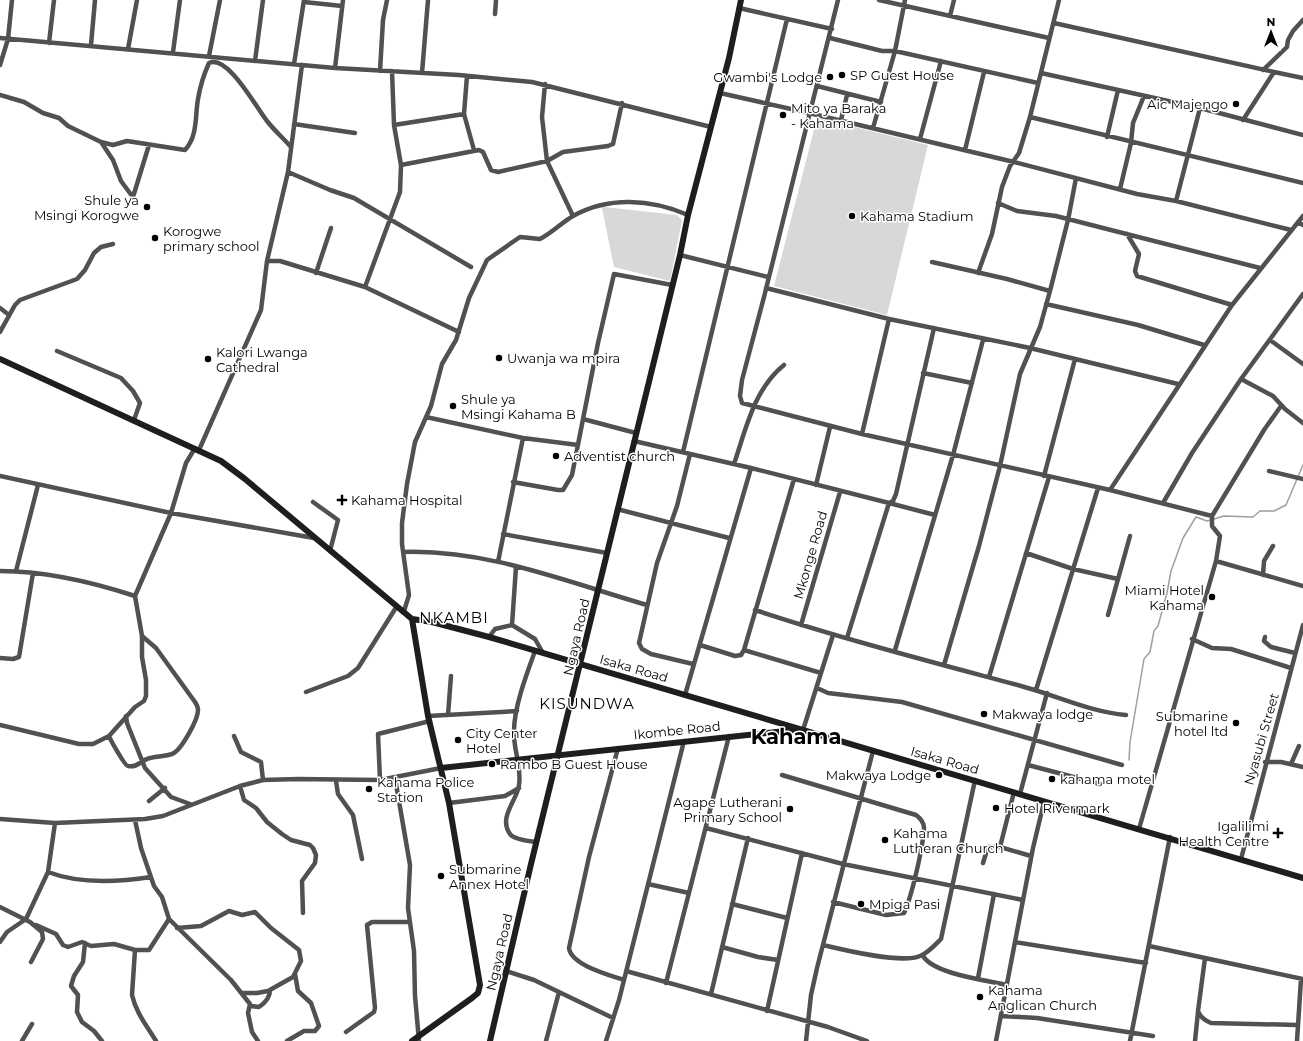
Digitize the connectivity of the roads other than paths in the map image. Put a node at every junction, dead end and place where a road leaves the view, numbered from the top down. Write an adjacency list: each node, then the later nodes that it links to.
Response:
1 (12, 0): 31 (street)
2 (54, 0): 32 (street)
3 (96, 0): 33 (street)
4 (137, 0): 34 (street)
5 (180, 0): 36 (street)
6 (220, 0): 37 (street)
7 (264, 0): 38 (street)
8 (343, 0): 19 (street)
9 (387, 0): 45 (street)
10 (428, 0): 49 (street)
11 (496, 0): 22 (street)
12 (741, 0): 21 (street, Ngaya Road)
13 (838, 0): 27 (street)
14 (879, 0): 20 (street)
15 (904, 0): 20 (street)
16 (954, 0): 23 (street)
17 (1059, 0): 26 (street)
18 (304, 1): 19 (street); 40 (street)
19 (342, 6): 43 (street)
20 (903, 6): 23 (street); 35 (street)
21 (739, 8): 24 (street); 57 (street, Ngaya Road)
22 (495, 14)
23 (950, 16): 30 (street)
24 (787, 19): 27 (street); 63 (street)
25 (1303, 20): 44 (street)
26 (1054, 22): 30 (street); 44 (street)
27 (832, 29): 29 (street)
28 (0, 38): 31 (street)
29 (830, 38): 35 (street); 55 (street)
30 (1049, 38): 50 (street)
31 (8, 39): 32 (street); 41 (street)
32 (49, 43): 33 (street)
33 (91, 45): 34 (street)
34 (128, 49): 36 (street)
35 (895, 51): 39 (street); 61 (street)
36 (173, 52): 37 (street)
37 (209, 56): 38 (street)
38 (255, 61): 40 (street)
39 (941, 61): 47 (street); 77 (street)
40 (294, 64): 42 (street)
41 (0, 65)
42 (302, 65): 43 (street); 70 (street)
43 (335, 68): 45 (street)
44 (1263, 70): 48 (street)
45 (380, 71): 46 (street)
46 (392, 72): 49 (street); 71 (street)
47 (984, 72): 53 (street); 83 (street)
48 (1274, 72): 52 (street); 69 (street)
49 (422, 73): 51 (street)
50 (1041, 73): 53 (street); 56 (street)
51 (467, 76): 54 (street); 66 (street)
52 (1303, 78)
53 (1038, 83): 67 (street)
54 (546, 84): 62 (street); 85 (street)
55 (816, 86): 59 (street); 65 (street)
56 (1118, 90): 60 (street); 76 (street)
57 (720, 93): 63 (street); 72 (street, Ngaya Road)
58 (0, 95): 78 (street)
59 (847, 95): 61 (street); 68 (street)
60 (1144, 96): 64 (street); 79 (street)
61 (881, 102): 73 (street)
62 (622, 103): 72 (street); 85 (street)
63 (766, 104): 65 (street); 109 (street)
64 (1200, 108): 69 (street); 84 (street)
65 (809, 112): 68 (street); 113 (street)
66 (464, 114): 71 (street); 82 (street)
67 (1030, 117): 76 (street); 86 (street)
68 (841, 120): 73 (street)
69 (1243, 120): 75 (street)
70 (294, 124): 74 (street); 81 (street)
71 (394, 124): 87 (street)
72 (711, 127): 94 (street, Ngaya Road)
73 (873, 128): 77 (street)
74 (355, 133)
75 (1303, 135)
76 (1106, 137): 79 (street)
77 (920, 139): 83 (street)
78 (101, 142): 80 (street); 80 (street)
79 (1131, 143): 84 (street); 91 (street)
80 (149, 145): 81 (street)
81 (290, 146): 88 (street)
82 (474, 150): 85 (street); 87 (street)
83 (965, 150): 86 (street)
84 (1187, 155): 90 (street); 92 (street)
85 (547, 161): 95 (street)
86 (1014, 162): 89 (street); 93 (street)
87 (401, 165): 97 (street)
88 (288, 172): 97 (street); 106 (street)
89 (1076, 178): 91 (street); 98 (street)
90 (1303, 183)
91 (1120, 189): 92 (street)
92 (1176, 201): 102 (street)
93 (998, 203): 98 (street); 112 (street)
94 (688, 215): 95 (street); 105 (street, Ngaya Road)
95 (573, 216): 127 (street)
96 (1303, 216): 99 (street)
97 (391, 218): 108 (street); 115 (street)
98 (1068, 220): 103 (street); 117 (street)
99 (1298, 222): 100 (street); 102 (street)
100 (1303, 226)
101 (331, 228): 111 (street)
102 (1291, 230): 110 (street)
103 (1126, 234): 110 (street); 121 (street)
104 (113, 244): 123 (street)
105 (680, 255): 109 (street); 114 (street, Ngaya Road)
106 (267, 261): 111 (street); 154 (street)
107 (932, 262): 112 (street)
108 (471, 266)
109 (726, 267): 113 (street); 155 (street)
110 (1260, 268): 121 (street)
111 (316, 273): 115 (street)
112 (978, 273): 117 (street)
113 (768, 277): 116 (street)
114 (672, 285): 144 (street); 148 (street, Ngaya Road)
115 (365, 287): 127 (street)
116 (766, 288): 124 (street); 141 (street)
117 (1050, 291): 120 (street)
118 (1303, 294): 119 (street)
119 (1301, 302): 129 (street)
120 (1046, 304): 130 (street); 131 (street)
121 (1232, 305): 130 (street)
122 (0, 308): 123 (street)
123 (10, 315): 126 (street)
124 (889, 319): 125 (street); 149 (street)
125 (934, 328): 128 (street); 137 (street)
126 (0, 332)
127 (459, 332): 143 (street)
128 (983, 340): 131 (street); 139 (street)
129 (1270, 340): 135 (street); 138 (street)
130 (1204, 345): 140 (street)
131 (1030, 348): 134 (street); 159 (street)
132 (57, 351): 145 (street)
133 (0, 359): 145 (street)
134 (1076, 359): 140 (street); 163 (street)
135 (1303, 364)
136 (784, 365): 141 (street)
137 (923, 373): 139 (street); 153 (street)
138 (1241, 378): 142 (street); 175 (street)
139 (972, 383): 157 (street)
140 (1178, 384): 171 (street)
141 (753, 406): 147 (street); 158 (street)
142 (1281, 406): 146 (street); 179 (street)
143 (426, 417): 150 (street); 187 (street)
144 (583, 419): 148 (street); 152 (street)
145 (134, 420): 154 (street)
146 (1303, 423)
147 (830, 427): 149 (street); 169 (street)
148 (636, 433): 151 (street, Ngaya Road)
149 (862, 434): 153 (street)
150 (523, 438): 152 (street); 167 (street)
151 (634, 440): 155 (street); 176 (street, Ngaya Road)
152 (578, 445): 167 (street)
153 (907, 445): 157 (street); 174 (street)
154 (197, 449): 177 (street); 183 (street)
155 (683, 452): 156 (street)
156 (690, 454): 158 (street); 180 (street)
157 (952, 455): 159 (street); 178 (street)
158 (734, 464): 160 (street)
159 (1000, 466): 163 (street); 227 (street)
160 (750, 468): 165 (street); 184 (street)
161 (1269, 471): 166 (street)
162 (0, 476): 168 (street)
163 (1044, 476): 164 (street)
164 (1049, 477): 170 (street); 189 (street)
165 (794, 479): 169 (street); 204 (street)
166 (1303, 479)
167 (513, 482): 181 (street)
168 (38, 485): 177 (street); 195 (street)
169 (816, 485): 172 (street)
170 (1098, 488): 171 (street); 193 (street)
171 (1110, 490): 175 (street)
172 (840, 492): 174 (street); 209 (street, Mkonge Road)
173 (314, 502): 186 (street)
174 (889, 503): 178 (street); 216 (street)
175 (1163, 503): 179 (street)
176 (617, 509): 180 (street); 188 (street, Ngaya Road)
177 (171, 513): 183 (street); 201 (street)
178 (935, 515): 220 (street)
179 (1212, 516): 190 (street)
180 (671, 522): 184 (street); 202 (street)
181 (503, 534): 188 (street); 191 (street)
182 (1130, 536): 198 (street)
183 (316, 538): 186 (street)
184 (729, 538): 218 (street)
185 (1273, 546): 197 (street)
186 (330, 551): 203 (street)
187 (403, 552): 191 (street); 205 (street)
188 (607, 552): 200 (street, Ngaya Road)
189 (1026, 553): 193 (street); 231 (street)
190 (1216, 561): 197 (street); 217 (street)
191 (498, 562): 192 (street)
192 (516, 566): 200 (street); 208 (street)
193 (1074, 568): 198 (street); 233 (street)
194 (0, 571): 195 (street)
195 (16, 571): 196 (street)
196 (33, 573): 201 (street); 224 (street)
197 (1263, 575): 199 (street)
198 (1118, 579): 206 (street)
199 (1303, 586)
200 (598, 590): 202 (street); 225 (street, Ngaya Road)
201 (136, 596): 213 (street)
202 (647, 605): 226 (street)
203 (397, 606): 205 (street); 234 (street)
204 (755, 610): 209 (street); 219 (street)
205 (404, 611): 207 (street)
206 (1108, 615)
207 (412, 619): 214 (street, Isaka Road); 241 (street)
208 (512, 625): 214 (street); 222 (street)
209 (801, 625): 212 (street)
210 (1303, 626): 211 (street, Nyasubi Street)
211 (1302, 634): 223 (street, Nyasubi Street)
212 (832, 635): 216 (street); 229 (street)
213 (142, 636): 240 (street); 255 (street)
214 (488, 637): 221 (street, Isaka Road)
215 (1265, 637): 223 (street)
216 (847, 638): 220 (street)
217 (1192, 639): 228 (street); 281 (street)
218 (700, 645): 219 (street); 226 (street)
219 (744, 650): 229 (street)
220 (894, 650): 227 (street)
221 (534, 651): 222 (street, Isaka Road); 237 (street)
222 (543, 653): 225 (street, Isaka Road)
223 (1295, 653): 228 (street, Nyasubi Street)
224 (0, 658)
225 (581, 664): 236 (street, Isaka Road); 252 (street, Ngaya Road)
226 (693, 664): 236 (street)
227 (944, 665): 231 (street)
228 (1291, 668): 254 (street, Nyasubi Street)
229 (821, 673): 232 (street)
230 (451, 676): 238 (street)
231 (989, 678): 233 (street)
232 (816, 688): 243 (street); 247 (street)
233 (1036, 690): 235 (street)
234 (306, 692)
235 (1047, 694): 239 (street); 247 (street)
236 (685, 695): 243 (street, Isaka Road)
237 (517, 711): 238 (street); 253 (street)
238 (448, 715): 241 (street)
239 (1126, 715)
240 (126, 716): 244 (street); 255 (street)
241 (429, 719): 260 (street); 264 (street)
242 (0, 725): 244 (street)
243 (801, 730): 246 (street, Ikombe Road); 251 (street, Isaka Road)
244 (109, 736): 255 (street)
245 (234, 736): 263 (street)
246 (729, 736): 248 (street, Ikombe Road); 280 (street)
247 (1035, 740): 256 (street); 258 (street)
248 (684, 741): 250 (street, Ikombe Road); 296 (street)
249 (1299, 746): 257 (street)
250 (618, 748): 252 (street, Ikombe Road); 328 (street)
251 (873, 751): 265 (street, Isaka Road); 272 (street)
252 (558, 754): 253 (street, Ikombe Road); 284 (street, Ngaya Road)
253 (517, 759): 260 (street, Ikombe Road); 269 (street)
254 (1265, 762): 257 (street); 289 (street, Nyasubi Street)
255 (143, 763): 270 (street)
256 (1028, 764): 267 (street); 271 (street)
257 (1291, 764): 259 (street)
258 (1122, 765)
259 (1303, 767)
260 (441, 768): 262 (street); 275 (street)
261 (782, 775): 272 (street)
262 (395, 778): 264 (street); 308 (street)
263 (263, 780): 266 (street); 268 (street)
264 (380, 780): 266 (street)
265 (975, 780): 271 (street, Isaka Road); 297 (street)
266 (336, 781): 288 (street)
267 (1100, 784)
268 (240, 786): 276 (street); 304 (street)
269 (519, 787): 275 (street); 284 (street)
270 (165, 788): 273 (street); 276 (street)
271 (1017, 793): 274 (street, Isaka Road); 285 (street)
272 (861, 797): 291 (street); 294 (street)
273 (149, 801)
274 (1044, 802): 281 (street, Isaka Road); 287 (street)
275 (449, 803): 346 (street)
276 (190, 804): 278 (street)
277 (0, 819): 279 (street)
278 (135, 820): 279 (street); 293 (street)
279 (55, 823): 292 (street)
280 (706, 828): 283 (street); 298 (street)
281 (1139, 829): 282 (street, Isaka Road)
282 (1170, 837): 289 (street, Isaka Road); 315 (street)
283 (748, 838): 286 (street); 302 (street)
284 (536, 842): 323 (street, Ngaya Road)
285 (1000, 847): 287 (street); 290 (street)
286 (802, 853): 291 (street); 305 (street)
287 (1031, 856): 300 (street)
288 (362, 859)
289 (1241, 859): 295 (street, Isaka Road)
290 (983, 863)
291 (843, 864): 294 (street); 301 (street)
292 (48, 872): 293 (street); 306 (street)
293 (151, 877): 307 (street)
294 (914, 878): 297 (street); 301 (street)
295 (1303, 878)
296 (648, 884): 298 (street); 324 (street)
297 (953, 885): 299 (street); 318 (street)
298 (689, 893): 329 (street)
299 (994, 894): 300 (street); 326 (street)
300 (1023, 900): 312 (street)
301 (833, 902): 314 (street)
302 (732, 904): 305 (street); 316 (street)
303 (0, 907): 306 (street)
304 (303, 913)
305 (787, 918): 320 (street)
306 (26, 919): 309 (street); 311 (street)
307 (169, 919): 310 (street); 317 (street)
308 (410, 922): 343 (street); 346 (street)
309 (36, 925): 313 (street); 321 (street)
310 (177, 928): 325 (street); 332 (street)
311 (0, 942)
312 (1015, 942): 322 (street); 330 (street)
313 (85, 943): 317 (street); 348 (street)
314 (823, 945): 318 (street); 340 (street)
315 (1149, 946): 319 (street); 322 (street)
316 (722, 947): 320 (street); 334 (street)
317 (135, 950): 349 (street)
318 (922, 956): 326 (street)
319 (1205, 958): 327 (street); 337 (street)
320 (778, 960): 336 (street)
321 (31, 962)
322 (1146, 963): 344 (street)
323 (506, 971): 333 (street); 353 (street, Ngaya Road)
324 (626, 971): 328 (street); 329 (street)
325 (295, 974): 331 (street); 351 (street)
326 (978, 978): 330 (street)
327 (1302, 979): 342 (street)
328 (624, 980): 339 (street)
329 (666, 983): 334 (street)
330 (1007, 985): 338 (street)
331 (270, 990): 332 (street); 335 (street)
332 (242, 992): 335 (street)
333 (559, 992): 339 (street); 354 (street)
334 (711, 994): 336 (street)
335 (251, 1006): 350 (street)
336 (766, 1010): 340 (street)
337 (1198, 1011): 342 (street); 360 (street)
338 (1001, 1016): 344 (street); 358 (street)
339 (613, 1018): 355 (street)
340 (807, 1022): 356 (street); 357 (street)
341 (32, 1024): 347 (street)
342 (1297, 1025): 361 (street)
343 (346, 1032)
344 (1132, 1034): 345 (street); 359 (street)
345 (1153, 1036)
346 (419, 1038): 352 (street)
347 (22, 1041)
348 (102, 1041)
349 (156, 1041)
350 (258, 1041)
351 (287, 1041)
352 (412, 1041)
353 (490, 1041)
354 (546, 1041)
355 (606, 1041)
356 (806, 1041)
357 (868, 1041)
358 (996, 1041)
359 (1130, 1041)
360 (1195, 1041)
361 (1297, 1041)

